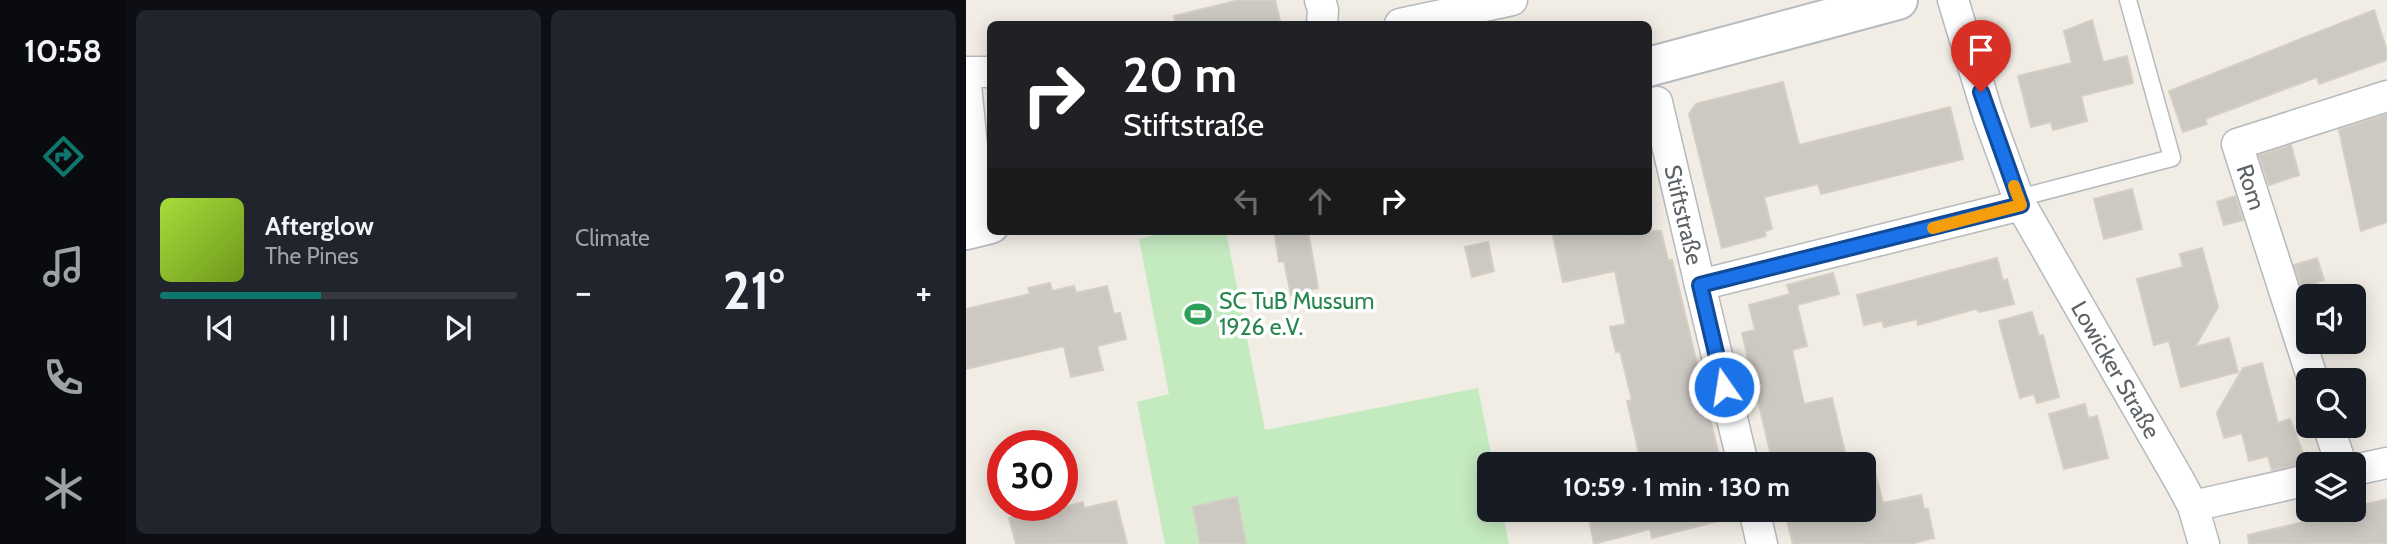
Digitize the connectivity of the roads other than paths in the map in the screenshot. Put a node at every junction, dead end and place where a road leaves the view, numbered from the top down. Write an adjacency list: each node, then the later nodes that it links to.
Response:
1 (1320, 0): 6 (street)
2 (1512, 0): 7 (street)
3 (1898, 0): 11 (main road)
4 (1953, 0): 13 (street, Lowicker Straße)
5 (2128, 0): 13 (lane)
6 (1322, 21)
7 (1414, 21)
8 (966, 72): 9 (street)
9 (987, 72)
10 (966, 85): 14 (street)
11 (1653, 85): 15 (street, Stiftstraße)
12 (2387, 96): 16 (street, Rom)
13 (2020, 202): 15 (street, Stiftstraße); 21 (street, Lowicker Straße)
14 (979, 227)
15 (1700, 285): 17 (street, Stiftstraße)
16 (2310, 368)
17 (1740, 452)
18 (2387, 463): 19 (street)
19 (2366, 467)
20 (2296, 483): 21 (street)
21 (2193, 506): 24 (street, Lowicker Straße)
22 (1757, 522): 23 (street)
23 (1762, 544)
24 (2204, 544)

